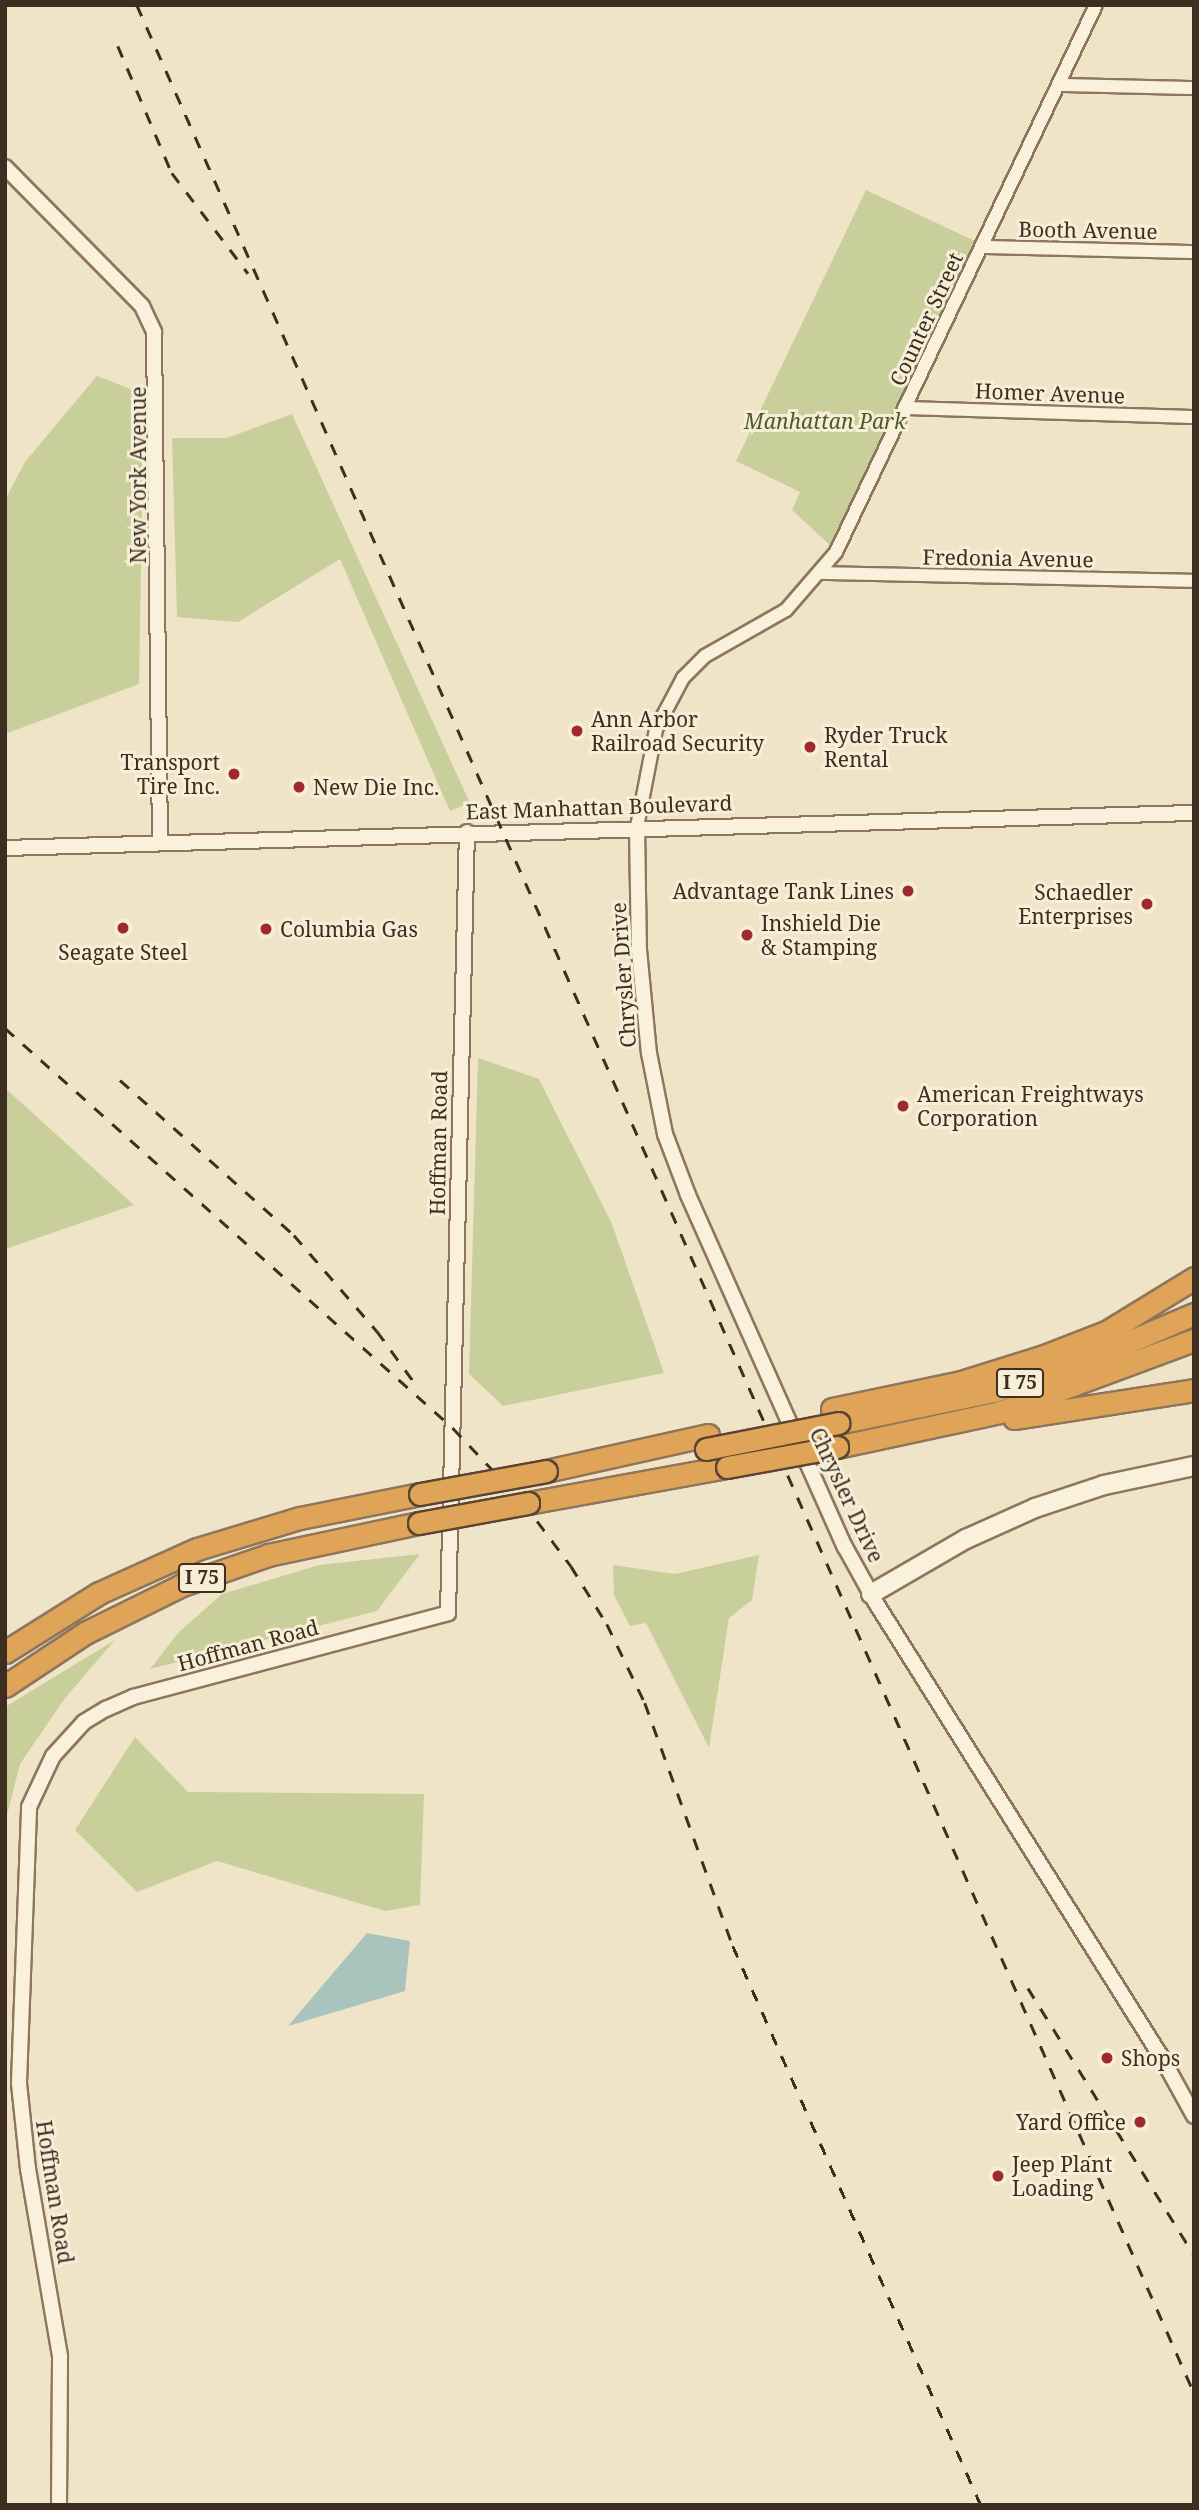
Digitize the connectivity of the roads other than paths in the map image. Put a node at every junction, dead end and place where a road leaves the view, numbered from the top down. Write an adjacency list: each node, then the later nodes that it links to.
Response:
1 (1096, 5): 2 (street, Counter Street)
2 (1060, 85): 3 (street); 5 (street, Counter Street)
3 (1194, 88)
4 (5, 167): 14 (street, New York Avenue)
5 (982, 247): 6 (street, Booth Avenue); 7 (street, Counter Street)
6 (1194, 252)
7 (905, 408): 8 (street, Homer Avenue); 9 (street, Counter Street)
8 (1194, 417)
9 (822, 573): 10 (street, Fredonia Avenue); 12 (street, Counter Street)
10 (1194, 581)
11 (1194, 813): 12 (street, East Manhattan Boulevard)
12 (637, 827): 13 (street, East Manhattan Boulevard); 25 (street, Chrysler Drive)
13 (467, 832): 14 (street, East Manhattan Boulevard); 29 (street, Hoffman Road)
14 (160, 843): 15 (street, East Manhattan Boulevard)
15 (5, 848)
16 (1194, 1268): 19 (highway)
17 (1194, 1278): 19 (highway)
18 (1194, 1314): 22 (highway, I 75)
19 (1130, 1320): 22 (highway)
20 (1194, 1340): 23 (highway, I 75)
21 (1194, 1390): 23 (highway)
22 (835, 1416): 26 (highway, I 75, bridge)
23 (946, 1425): 27 (highway, I 75, bridge)
24 (1194, 1466): 25 (main road)
25 (871, 1594): 28 (street, Chrysler Drive)
26 (5, 1652)
27 (5, 1686)
28 (1194, 2116)
29 (59, 2505)

